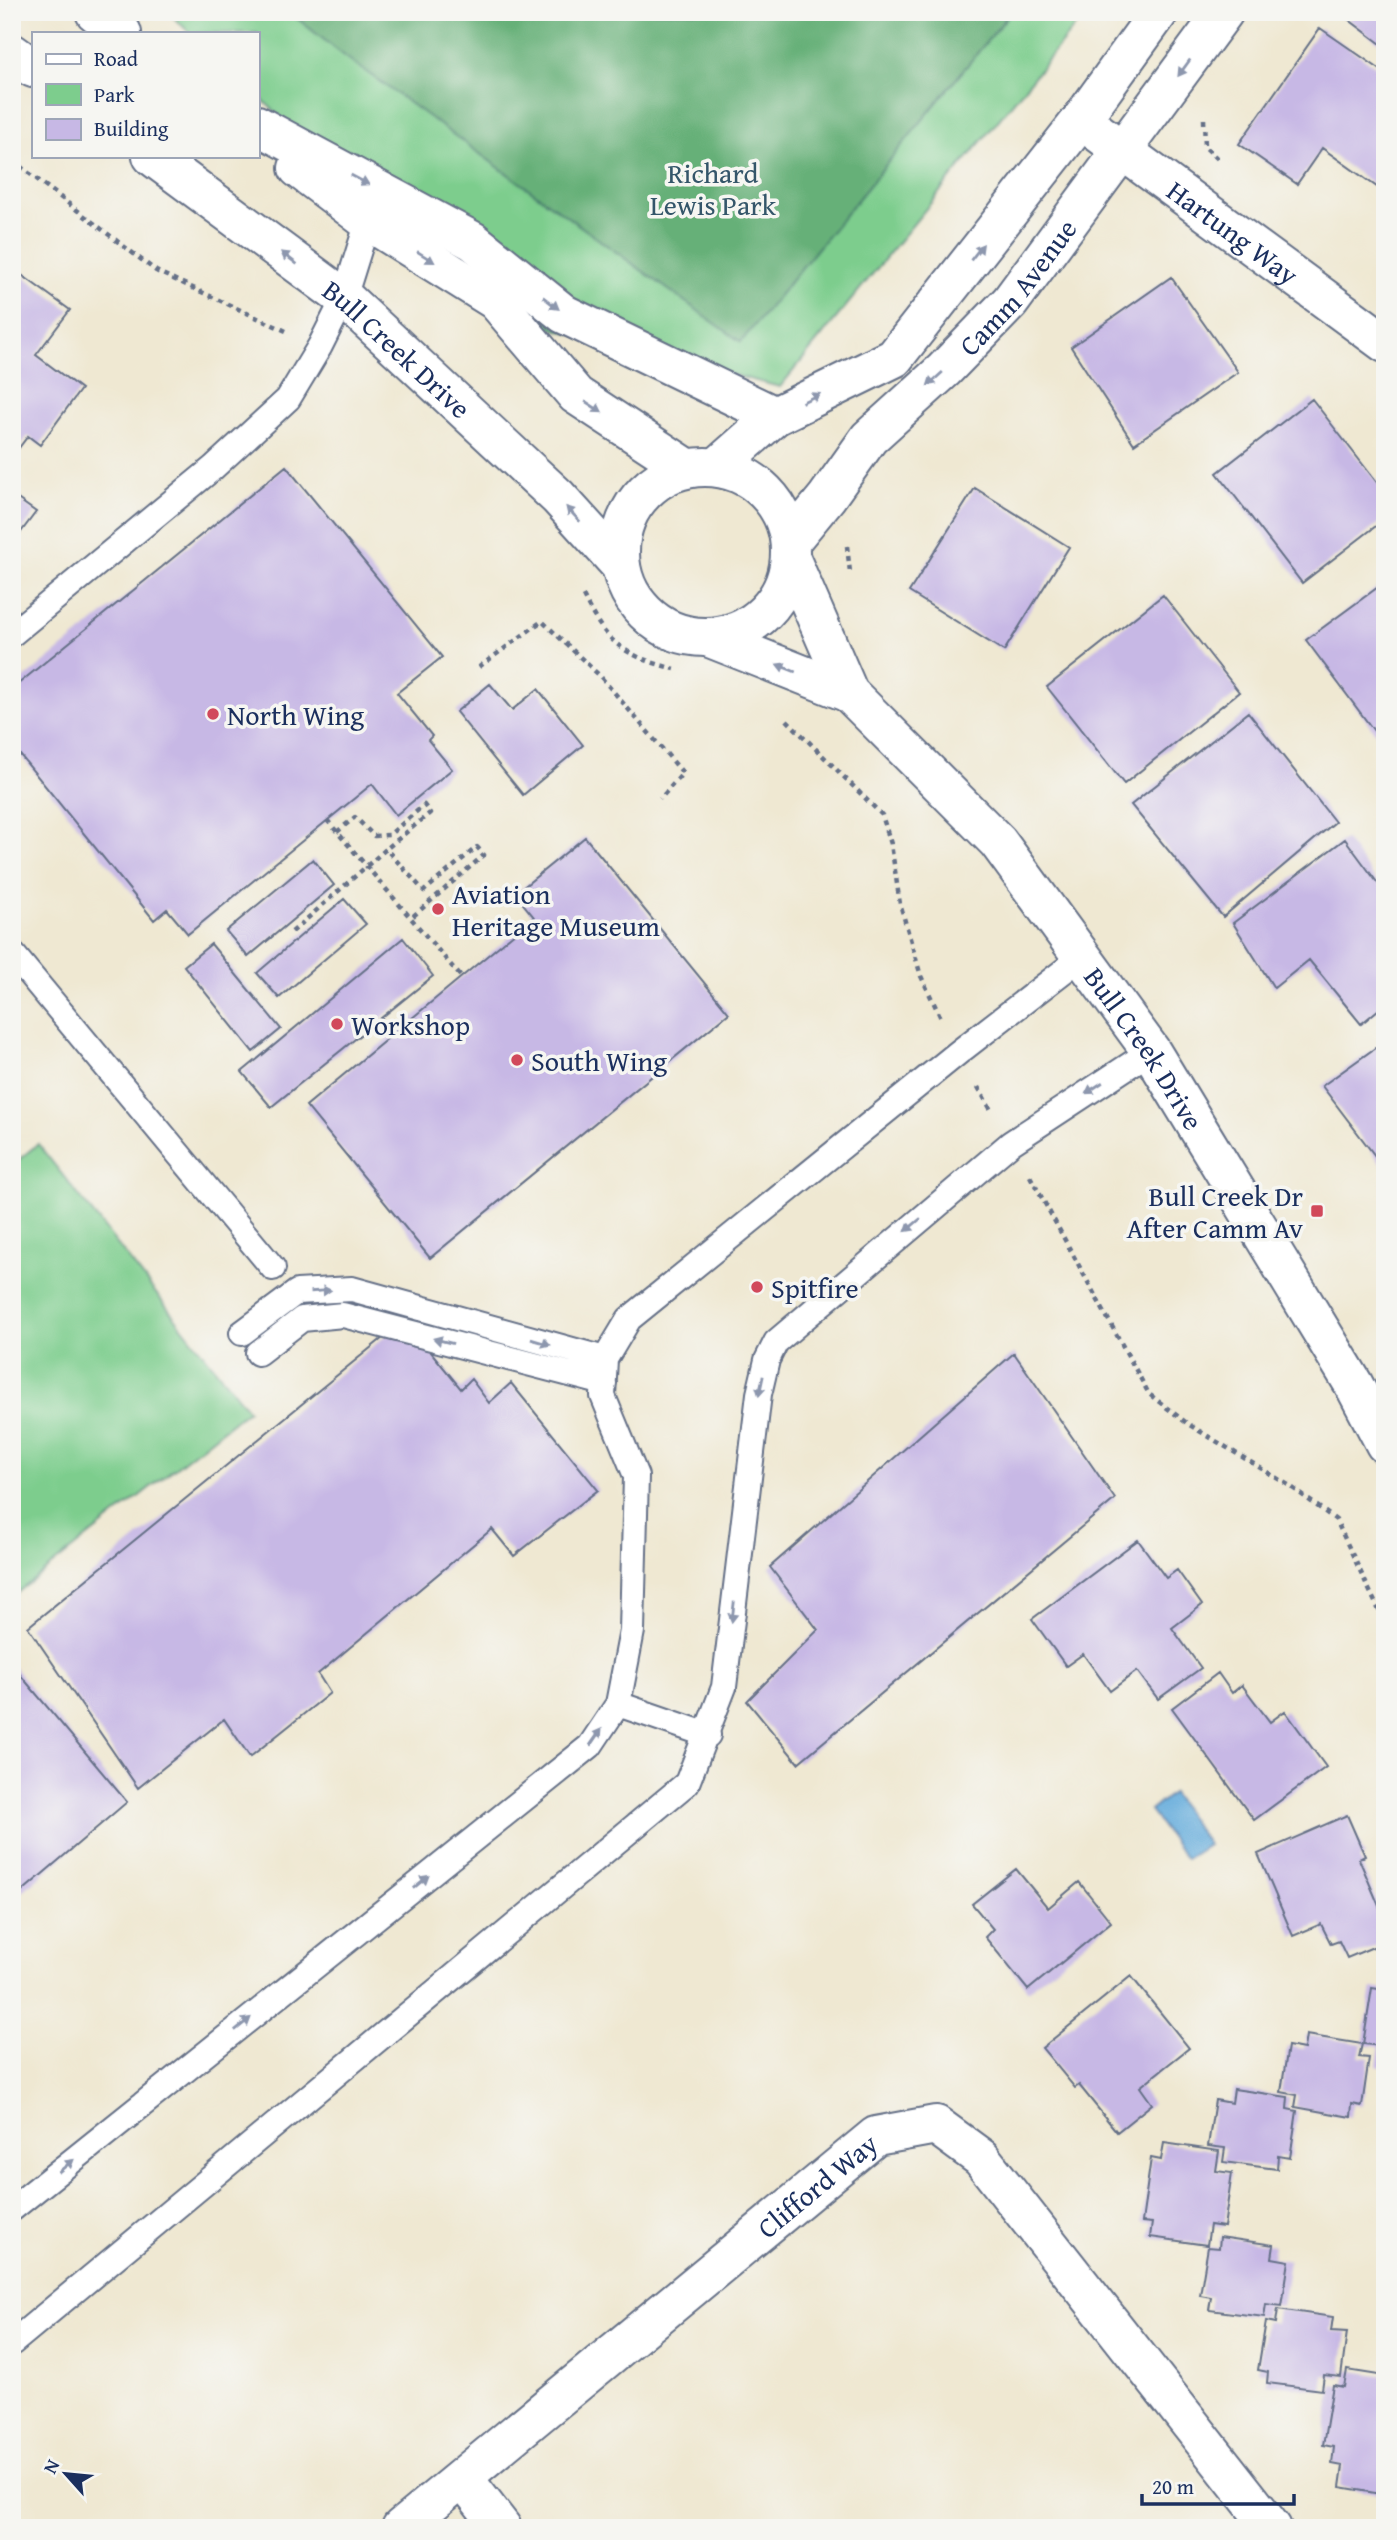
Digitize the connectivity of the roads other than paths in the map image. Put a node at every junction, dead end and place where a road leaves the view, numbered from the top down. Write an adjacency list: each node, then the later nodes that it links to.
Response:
1 (95, 12): 4 (main road)
2 (1159, 12): 7 (main road, Camm Avenue)
3 (1224, 12): 10 (main road, Camm Avenue, one-way to 10)
4 (121, 32)
5 (12, 53): 6 (main road)
6 (32, 67)
7 (1080, 120): 10 (main road, Hartung Way); 15 (main road, Camm Avenue, one-way to 7)
8 (259, 126): 15 (main road, one-way to 15)
9 (259, 139): 12 (main road, Bull Creek Drive)
10 (1123, 151): 14 (main road, Hartung Way); 17 (main road, Camm Avenue, one-way to 17)
11 (155, 158): 13 (main road, Bull Creek Drive, one-way to 11)
12 (368, 221): 13 (lane); 16 (main road, Bull Creek Drive, one-way to 16)
13 (344, 299): 18 (main road, Bull Creek Drive, one-way to 13); 19 (lane)
14 (1385, 343)
15 (775, 416): 16 (main road, Camm Avenue)
16 (702, 467): 17 (main road, Bull Creek Drive); 18 (main road, Bull Creek Drive)
17 (790, 550): 20 (main road, Bull Creek Drive); 21 (main road, Bull Creek Drive)
18 (619, 564): 20 (main road, Bull Creek Drive)
19 (12, 634)
20 (710, 638): 21 (main road, Bull Creek Drive, one-way to 20)
21 (849, 694): 23 (main road, Bull Creek Drive)
22 (12, 953): 25 (lane)
23 (1083, 957): 24 (main road, Bull Creek Drive); 28 (lane)
24 (1152, 1051): 29 (main road, Bull Creek Drive); 31 (lane, one-way to 31)
25 (273, 1268)
26 (242, 1333): 28 (lane, one-way to 28)
27 (258, 1353): 28 (lane, one-way to 27)
28 (604, 1371): 30 (lane)
29 (1385, 1444)
30 (618, 1704): 31 (lane); 32 (lane, one-way to 30)
31 (708, 1735): 33 (lane)
32 (12, 2209)
33 (12, 2343)
34 (463, 2478): 35 (main road, Clifford Way); 36 (main road); 37 (main road, Clifford Way)
35 (401, 2528)
36 (502, 2528)
37 (1272, 2528)

